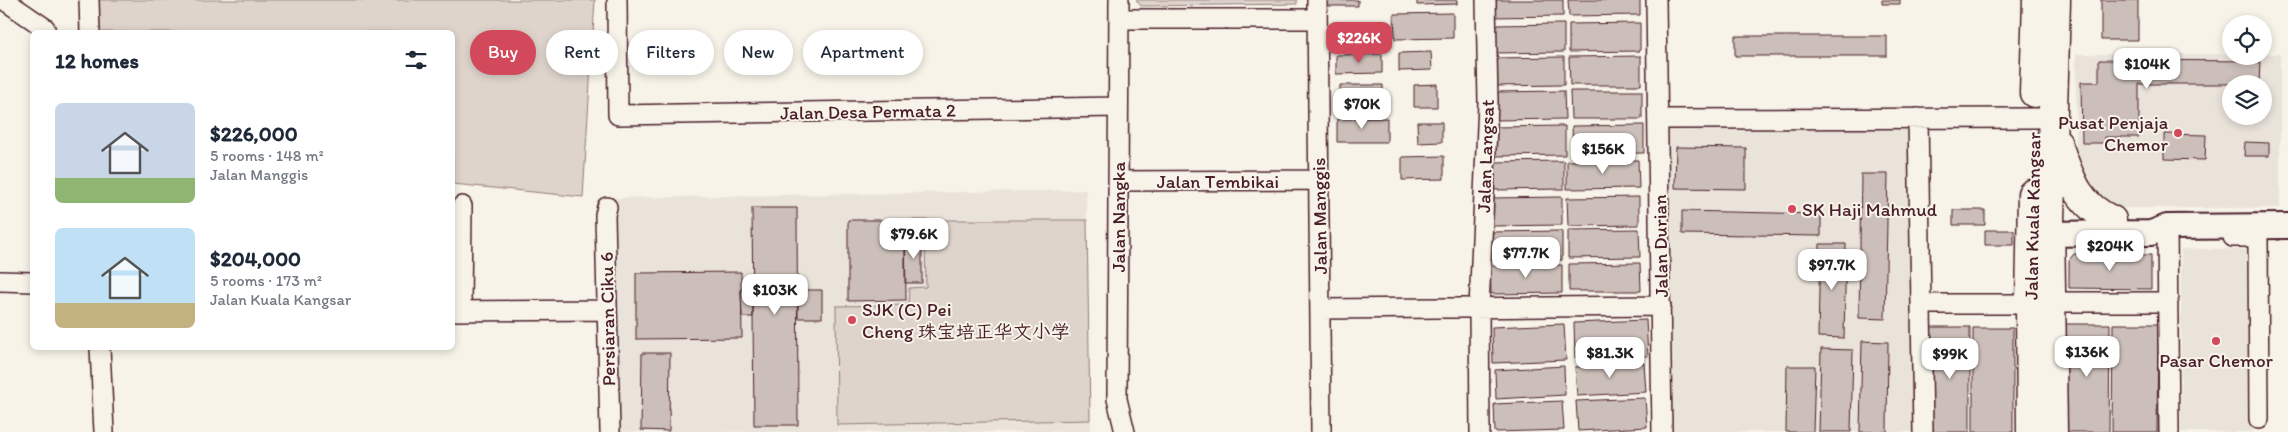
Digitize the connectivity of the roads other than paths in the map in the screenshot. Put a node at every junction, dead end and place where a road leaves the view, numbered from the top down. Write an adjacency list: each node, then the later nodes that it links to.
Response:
1 (4, 0): 12 (street)
2 (89, 0): 13 (street)
3 (618, 0): 14 (street, Jalan Desa Permata 2)
4 (1119, 0): 11 (street, Jalan Nangka)
5 (1317, 0): 10 (street, Jalan Manggis)
6 (1486, 0): 32 (street, Jalan Langsat)
7 (1656, 0): 16 (street, Jalan Durian)
8 (2037, 0): 17 (highway, Jalan Kuala Kangsar)
9 (2056, 0): 17 (highway, Jalan Kuala Kangsar)
10 (1317, 19): 11 (street); 18 (street, Jalan Manggis)
11 (1119, 20): 14 (street, Jalan Nangka)
12 (45, 28)
13 (90, 30)
14 (1118, 107): 19 (street, Jalan Nangka)
15 (1918, 118): 16 (street); 17 (street); 30 (street)
16 (1658, 119): 31 (street, Jalan Durian)
17 (2046, 122): 22 (highway); 24 (highway, Jalan Kuala Kangsar)
18 (1319, 180): 19 (street, Jalan Tembikai); 33 (street, Jalan Manggis)
19 (1118, 182): 40 (street, Jalan Nangka)
20 (462, 206): 35 (street)
21 (607, 207): 34 (street, Persiaran Ciku 6)
22 (2112, 220): 24 (main road); 25 (main road)
23 (2288, 226): 25 (main road)
24 (2040, 227): 25 (main road); 29 (highway, Jalan Kuala Kangsar)
25 (2167, 233): 28 (street); 37 (street)
26 (0, 281): 27 (street)
27 (30, 282)
28 (2168, 302): 29 (street); 47 (street)
29 (2040, 303): 30 (street); 45 (highway, Jalan Kuala Kangsar); 46 (highway, Jalan Kuala Kangsar)
30 (1922, 304): 44 (street)
31 (1660, 306): 32 (street); 43 (street, Jalan Durian)
32 (1479, 308): 33 (street); 42 (street, Jalan Langsat)
33 (1320, 309): 41 (street, Jalan Manggis)
34 (607, 310): 35 (street); 39 (street, Persiaran Ciku 6)
35 (457, 311)
36 (100, 350): 38 (street)
37 (2259, 419)
38 (104, 432)
39 (610, 432)
40 (1125, 432)
41 (1321, 432)
42 (1480, 432)
43 (1662, 432)
44 (1923, 432)
45 (2031, 432)
46 (2053, 432)
47 (2169, 432)

